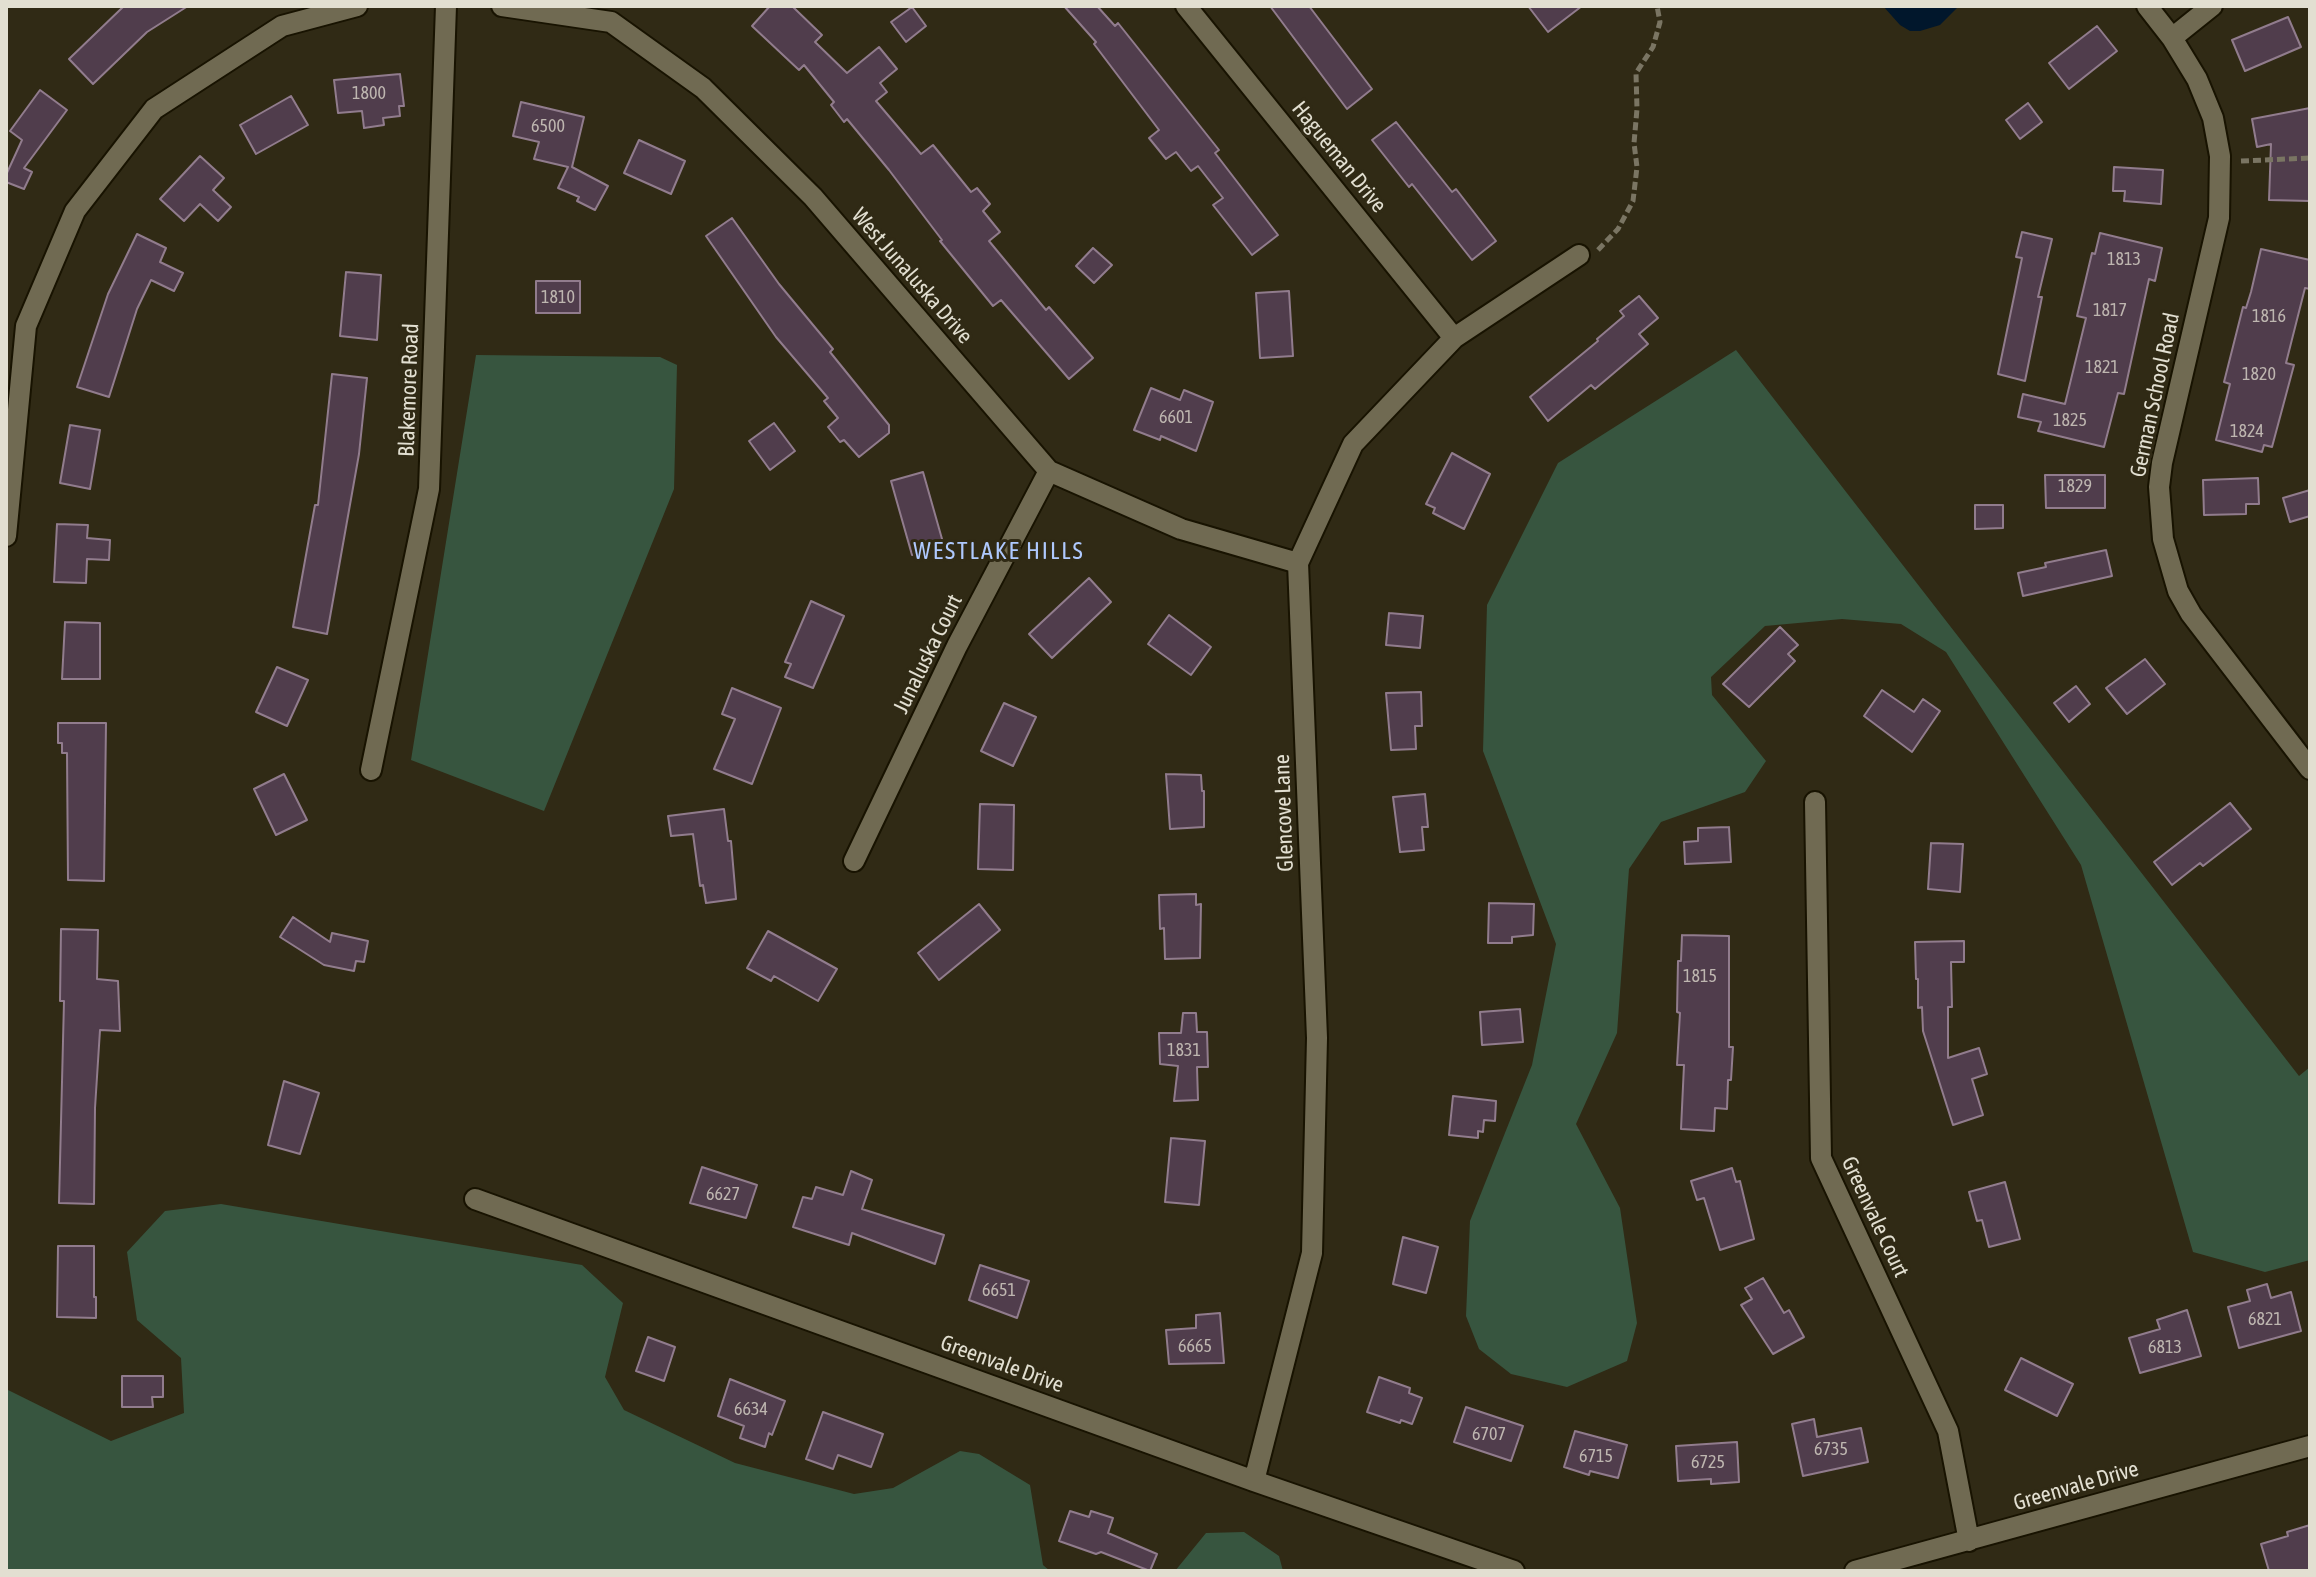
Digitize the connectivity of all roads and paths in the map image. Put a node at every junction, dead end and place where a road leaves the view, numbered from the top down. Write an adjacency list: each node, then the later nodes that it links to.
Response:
1 (357, 6): 14 (street)
2 (446, 6): 17 (street, Blakemore Road)
3 (502, 6): 13 (street, West Junaluska Drive)
4 (1186, 6): 12 (street, Hagueman Drive)
5 (1657, 6): 11 (path)
6 (2147, 6): 8 (street, German School Road)
7 (2212, 6): 8 (street)
8 (2172, 38): 10 (street, German School Road)
9 (2310, 158): 10 (path)
10 (2220, 162): 16 (street, German School Road)
11 (1579, 255): 12 (street, Glencove Lane)
12 (1454, 338): 15 (street, Glencove Lane)
13 (1049, 471): 15 (street, West Junaluska Drive); 19 (street, Junaluska Court)
14 (6, 536)
15 (1298, 563): 22 (street, Glencove Lane)
16 (2310, 769)
17 (371, 770)
18 (1815, 802): 23 (street, Greenvale Court)
19 (854, 861)
20 (475, 1199): 22 (street, Greenvale Drive)
21 (2310, 1446): 23 (street, Greenvale Drive)
22 (1254, 1481): 24 (street, Greenvale Drive)
23 (1969, 1541): 25 (street, Greenvale Drive)
24 (1514, 1571)
25 (1855, 1571)

